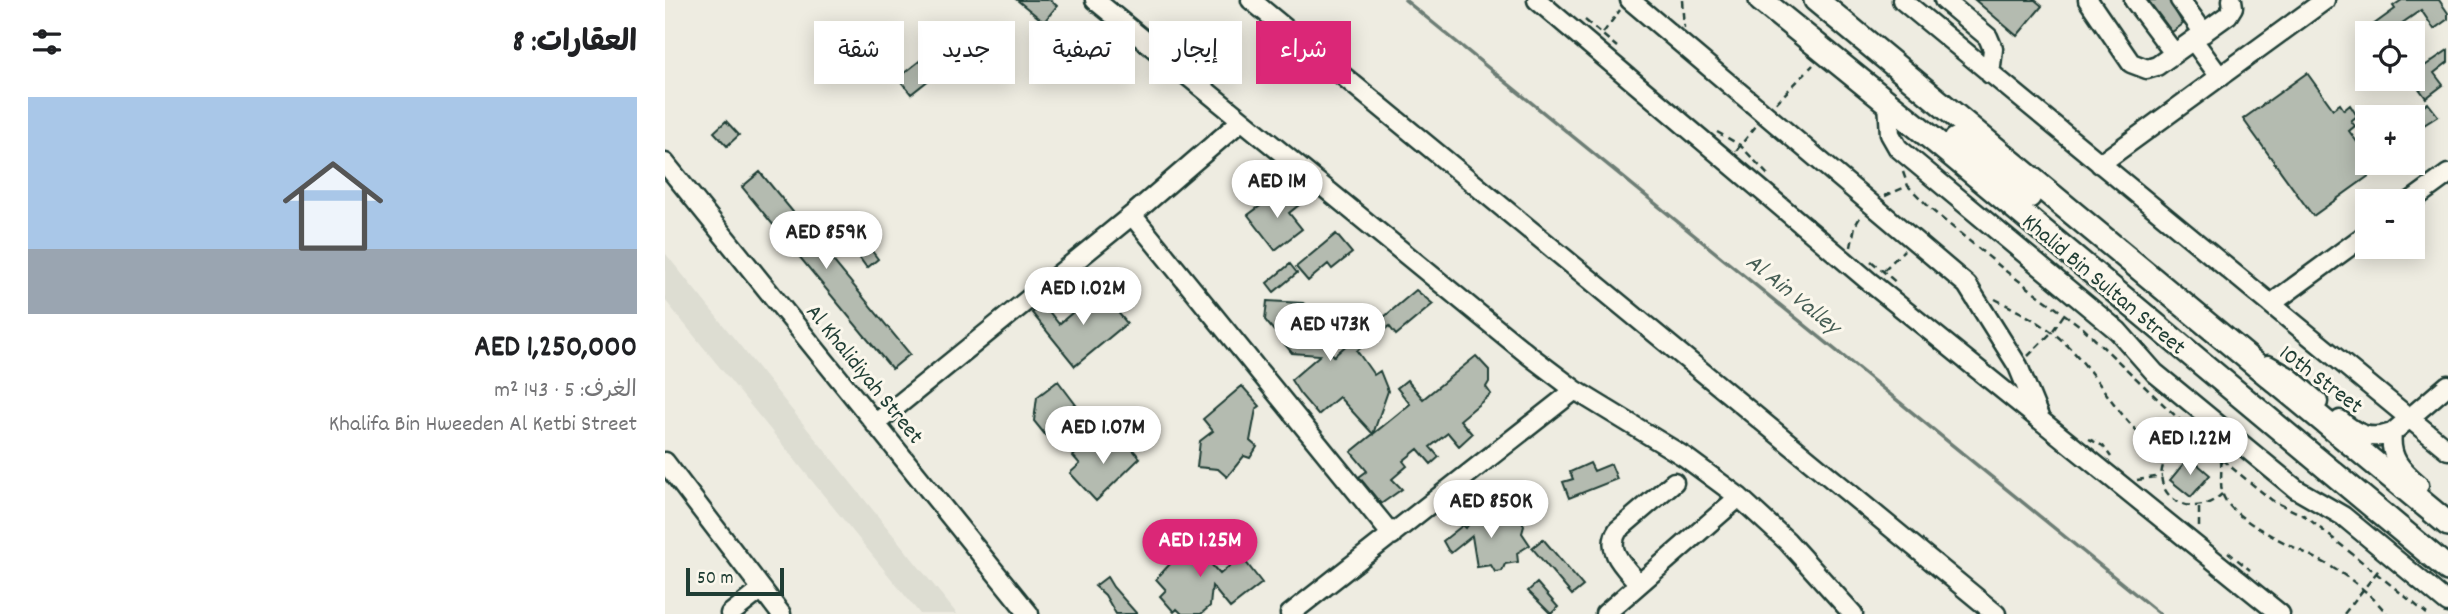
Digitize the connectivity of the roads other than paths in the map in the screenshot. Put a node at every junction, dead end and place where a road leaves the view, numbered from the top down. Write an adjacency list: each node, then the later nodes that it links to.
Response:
1 (1095, 0): 19 (street)
2 (1251, 0): 53 (street)
3 (1538, 0): 33 (street)
4 (1628, 0): 33 (street)
5 (1761, 0): 18 (main road, Khalid Bin Sultan Street)
6 (1817, 0): 26 (main road, Khalid Bin Sultan Street)
7 (1902, 0): 16 (street)
8 (1944, 0): 16 (street)
9 (2088, 0): 15 (street)
10 (2134, 0): 15 (street)
11 (2180, 0): 14 (street)
12 (2232, 0): 14 (street)
13 (2325, 0): 17 (street)
14 (2198, 36): 15 (street); 17 (street)
15 (2174, 53)
16 (1990, 74): 22 (street)
17 (2220, 77): 22 (street)
18 (1888, 103): 20 (main road, Khalid Bin Sultan Street); 46 (street)
19 (1241, 121): 25 (street); 31 (street)
20 (1940, 145): 26 (main road); 43 (main road, Khalid Bin Sultan Street)
21 (665, 163): 34 (street, Al Khalidiyah Street)
22 (2100, 164): 28 (street)
23 (2448, 174): 24 (street)
24 (2425, 191)
25 (1132, 215): 34 (street); 42 (street)
26 (2104, 239): 29 (main road, Khalid Bin Sultan Street)
27 (2355, 242): 28 (street)
28 (2271, 303): 32 (street)
29 (2248, 359): 35 (street, 10th Street); 41 (main road, Khalid Bin Sultan Street)
30 (2448, 385): 32 (street)
31 (1575, 390): 39 (street); 42 (street)
32 (2408, 417): 35 (street); 36 (street)
33 (2040, 421): 54 (street)
34 (876, 424): 49 (street, Al Khalidiyah Street)
35 (2392, 433): 40 (street)
36 (2448, 450)
37 (665, 462): 45 (street)
38 (1674, 482): 44 (street)
39 (1739, 497): 44 (street); 52 (street)
40 (2448, 509)
41 (2448, 524)
42 (1392, 535): 50 (street)
43 (2448, 569)
44 (1639, 584): 51 (street)
45 (762, 589): 47 (street); 48 (street)
46 (2448, 603)
47 (730, 614)
48 (781, 614)
49 (1029, 614)
50 (1290, 614)
51 (1605, 614)
52 (1853, 614)
53 (1996, 614)
54 (2280, 614)

